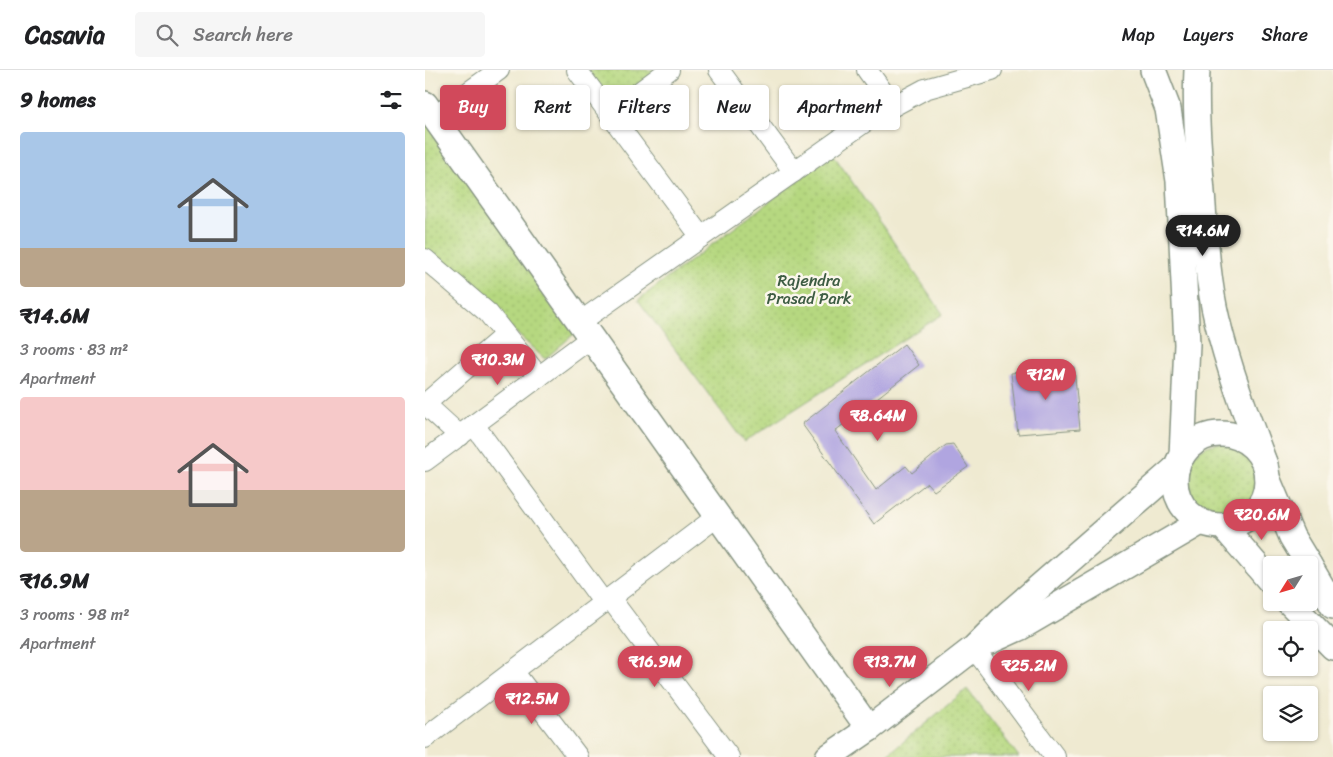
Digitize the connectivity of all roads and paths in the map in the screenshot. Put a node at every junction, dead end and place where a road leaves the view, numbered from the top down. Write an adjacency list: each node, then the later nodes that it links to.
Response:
1 (499, 70): 13 (street)
2 (577, 70): 11 (street)
3 (669, 70): 9 (street)
4 (719, 70): 16 (street)
5 (867, 70): 10 (street)
6 (992, 70): 12 (street)
7 (1153, 70): 25 (street)
8 (1197, 70): 26 (street)
9 (649, 85)
10 (878, 85)
11 (600, 101)
12 (900, 102)
13 (430, 111): 19 (street)
14 (622, 130): 17 (street)
15 (853, 130): 16 (street)
16 (794, 172): 17 (street)
17 (701, 237): 19 (street)
18 (425, 258): 20 (street)
19 (585, 330): 21 (street); 27 (street)
20 (505, 335): 21 (street); 22 (street)
21 (539, 377): 23 (street)
22 (425, 404): 23 (street)
23 (467, 430): 24 (street); 32 (street)
24 (425, 461)
25 (1180, 461): 26 (street); 28 (street); 36 (street)
26 (1266, 472): 28 (street); 29 (street)
27 (718, 516): 32 (street); 38 (street)
28 (1212, 524): 30 (street); 36 (street)
29 (1304, 556)
30 (1263, 574)
31 (1318, 580): 33 (street)
32 (607, 600): 37 (street); 41 (street)
33 (1333, 606)
34 (1298, 611): 35 (street)
35 (1333, 647)
36 (974, 648): 38 (street); 43 (street)
37 (513, 671): 39 (street); 40 (street)
38 (869, 729): 42 (street)
39 (425, 738)
40 (578, 757)
41 (729, 757)
42 (828, 757)
43 (1055, 757)

